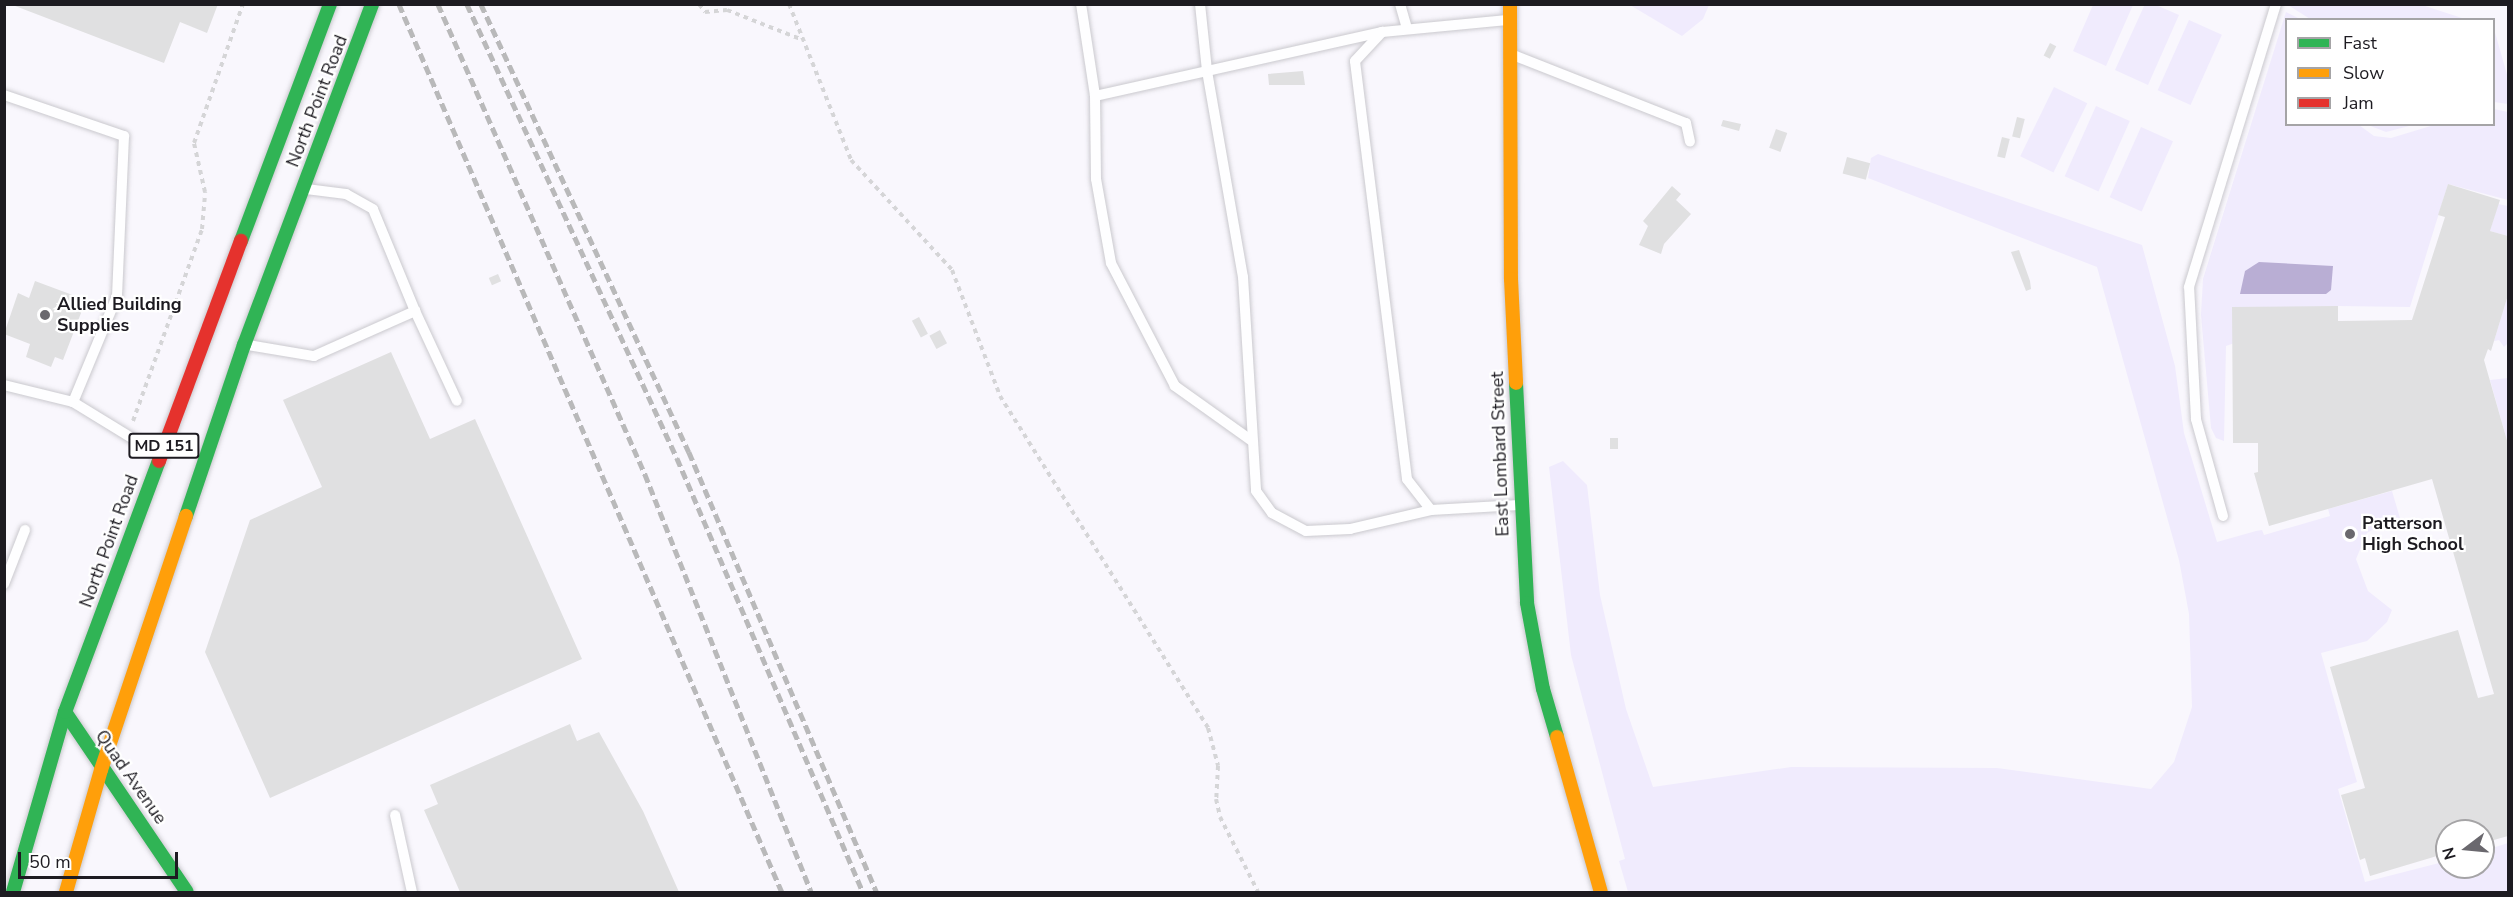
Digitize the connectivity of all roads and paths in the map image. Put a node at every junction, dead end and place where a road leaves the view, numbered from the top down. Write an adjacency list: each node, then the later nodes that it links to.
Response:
1 (243, 4): 28 (path)
2 (330, 4): 21 (main road, North Point Road / MD 151)
3 (372, 4): 20 (main road, North Point Road / MD 151)
4 (699, 4): 14 (path)
5 (789, 4): 14 (path)
6 (1081, 4): 18 (lane)
7 (1200, 4): 16 (lane)
8 (1400, 4): 12 (lane)
9 (1510, 4): 11 (main road, East Lombard Street)
10 (2276, 4): 33 (lane)
11 (1510, 20): 12 (lane); 15 (main road, East Lombard Street)
12 (1407, 28): 13 (lane)
13 (1382, 32): 16 (lane); 32 (lane)
14 (803, 40): 43 (path)
15 (1510, 54): 19 (lane); 31 (main road, East Lombard Street)
16 (1207, 71): 18 (lane); 29 (lane)
17 (4, 95): 27 (lane)
18 (1095, 96): 29 (lane)
19 (1690, 142)
20 (303, 188): 22 (main road, North Point Road / MD 151); 23 (lane)
21 (229, 271): 22 (main road); 30 (main road, North Point Road / MD 151)
22 (267, 285): 24 (main road, North Point Road / MD 151)
23 (415, 311): 24 (lane); 26 (lane)
24 (244, 345): 37 (main road, North Point Road / MD 151)
25 (4, 385): 27 (lane)
26 (457, 401)
27 (73, 402): 28 (lane)
28 (128, 433): 30 (lane)
29 (1252, 441): 32 (lane)
30 (166, 458): 36 (main road, North Point Road / MD 151)
31 (1519, 506): 32 (lane); 44 (main road, East Lombard Street)
32 (1431, 510)
33 (2223, 516)
34 (25, 530): 35 (lane)
35 (4, 584)
36 (65, 712): 37 (main road, Quad Avenue); 39 (main road, North Point Road / MD 151)
37 (101, 771): 40 (main road, North Point Road / MD 151); 41 (main road, Quad Avenue)
38 (395, 815): 42 (lane)
39 (13, 892)
40 (66, 892)
41 (187, 892)
42 (412, 892)
43 (1258, 892)
44 (1601, 892)

